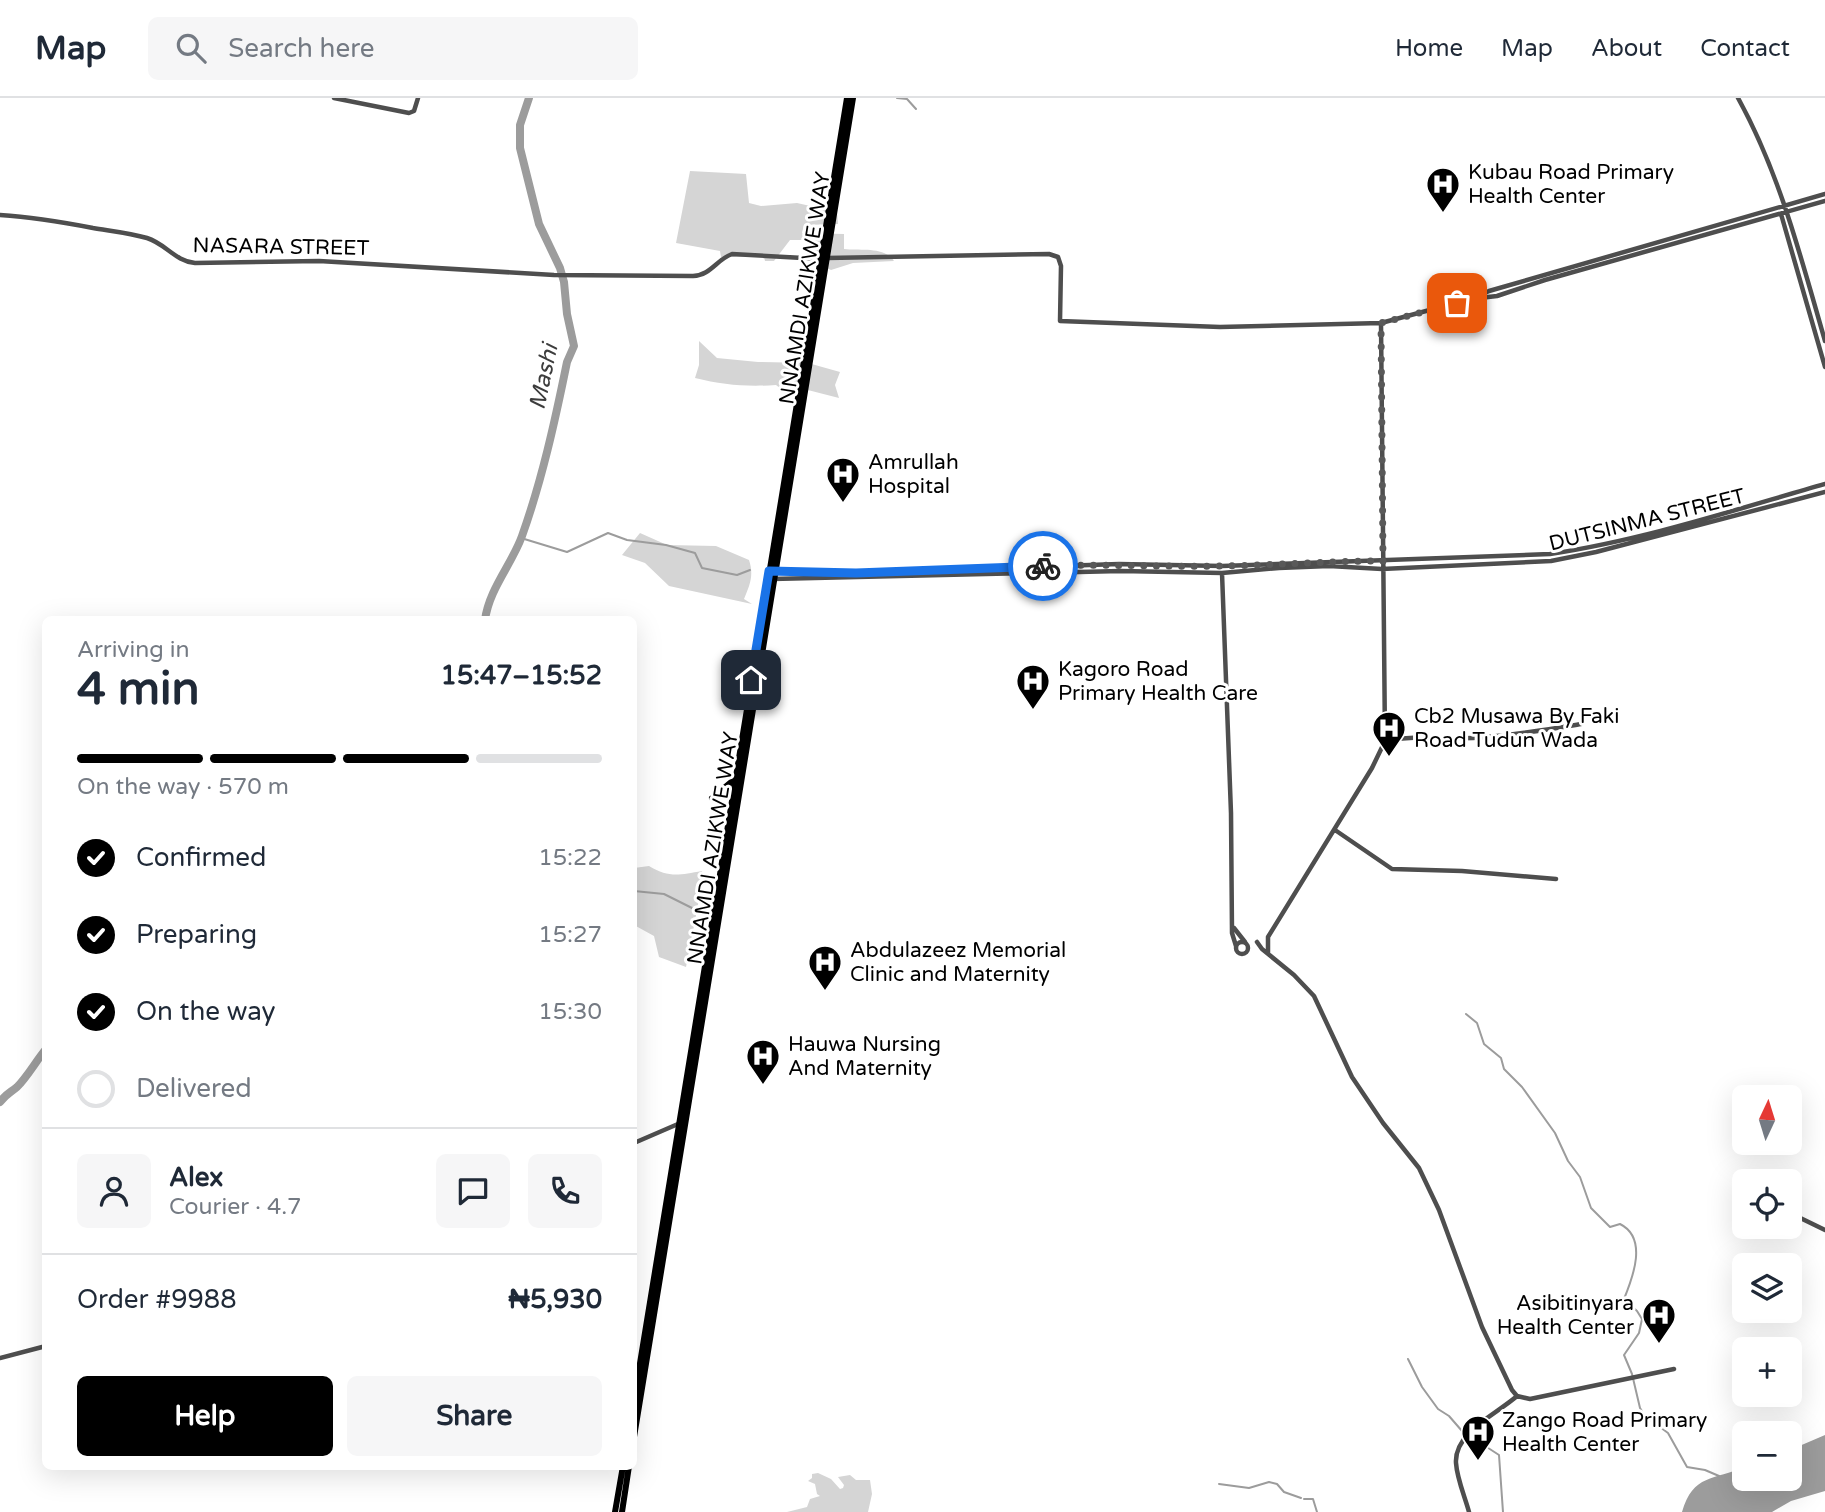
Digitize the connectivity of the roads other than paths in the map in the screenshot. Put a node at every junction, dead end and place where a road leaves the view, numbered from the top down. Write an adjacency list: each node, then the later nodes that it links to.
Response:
1 (334, 98): 2 (street)
2 (418, 98)
3 (847, 98): 12 (highway, NNAMDI AZIKWE WAY)
4 (853, 98): 12 (highway, NNAMDI AZIKWE WAY)
5 (1738, 98): 8 (street)
6 (1825, 194): 8 (street)
7 (1825, 201): 9 (street)
8 (1783, 206): 9 (street); 10 (street); 13 (street)
9 (1788, 212): 10 (street); 15 (street)
10 (1781, 214): 13 (street); 16 (street)
11 (0, 215): 12 (street, NASARA STREET)
12 (824, 258): 14 (street, NASARA STREET); 22 (highway, NNAMDI AZIKWE WAY)
13 (1471, 299): 14 (street)
14 (1381, 323): 19 (street)
15 (1825, 341)
16 (1825, 367)
17 (1825, 484): 19 (street, DUTSINMA STREET)
18 (1825, 492): 20 (street, DUTSINMA STREET)
19 (1383, 561): 20 (street); 22 (street, DUTSINMA STREET)
20 (1382, 569): 21 (street, DUTSINMA STREET); 24 (street)
21 (1222, 572): 22 (street, DUTSINMA STREET); 29 (street)
22 (772, 576): 25 (highway, NNAMDI AZIKWE WAY); 46 (highway, NNAMDI AZIKWE WAY)
23 (1581, 724): 24 (street)
24 (1385, 741): 27 (street)
25 (736, 778): 26 (highway); 37 (highway, NNAMDI AZIKWE WAY)
26 (712, 798)
27 (1335, 830): 28 (street); 30 (street)
28 (1556, 879)
29 (1233, 927): 32 (street); 33 (street)
30 (1268, 940): 31 (street); 34 (street); 36 (street)
31 (1257, 942): 32 (street); 34 (street)
32 (1245, 943): 33 (street); 35 (street)
33 (1236, 946): 35 (street)
34 (1262, 949): 35 (street); 36 (street)
35 (1247, 951)
36 (1270, 957): 45 (street)
37 (679, 1124): 38 (street); 44 (highway, NNAMDI AZIKWE WAY)
38 (637, 1142)
39 (1802, 1219): 40 (street)
40 (1825, 1230)
41 (42, 1347): 42 (street)
42 (0, 1358)
43 (1674, 1369): 45 (street)
44 (637, 1382)
45 (1517, 1396): 51 (street)
46 (637, 1418)
47 (621, 1470): 49 (highway)
48 (628, 1470): 50 (highway)
49 (615, 1512)
50 (622, 1512)
51 (1469, 1512)

